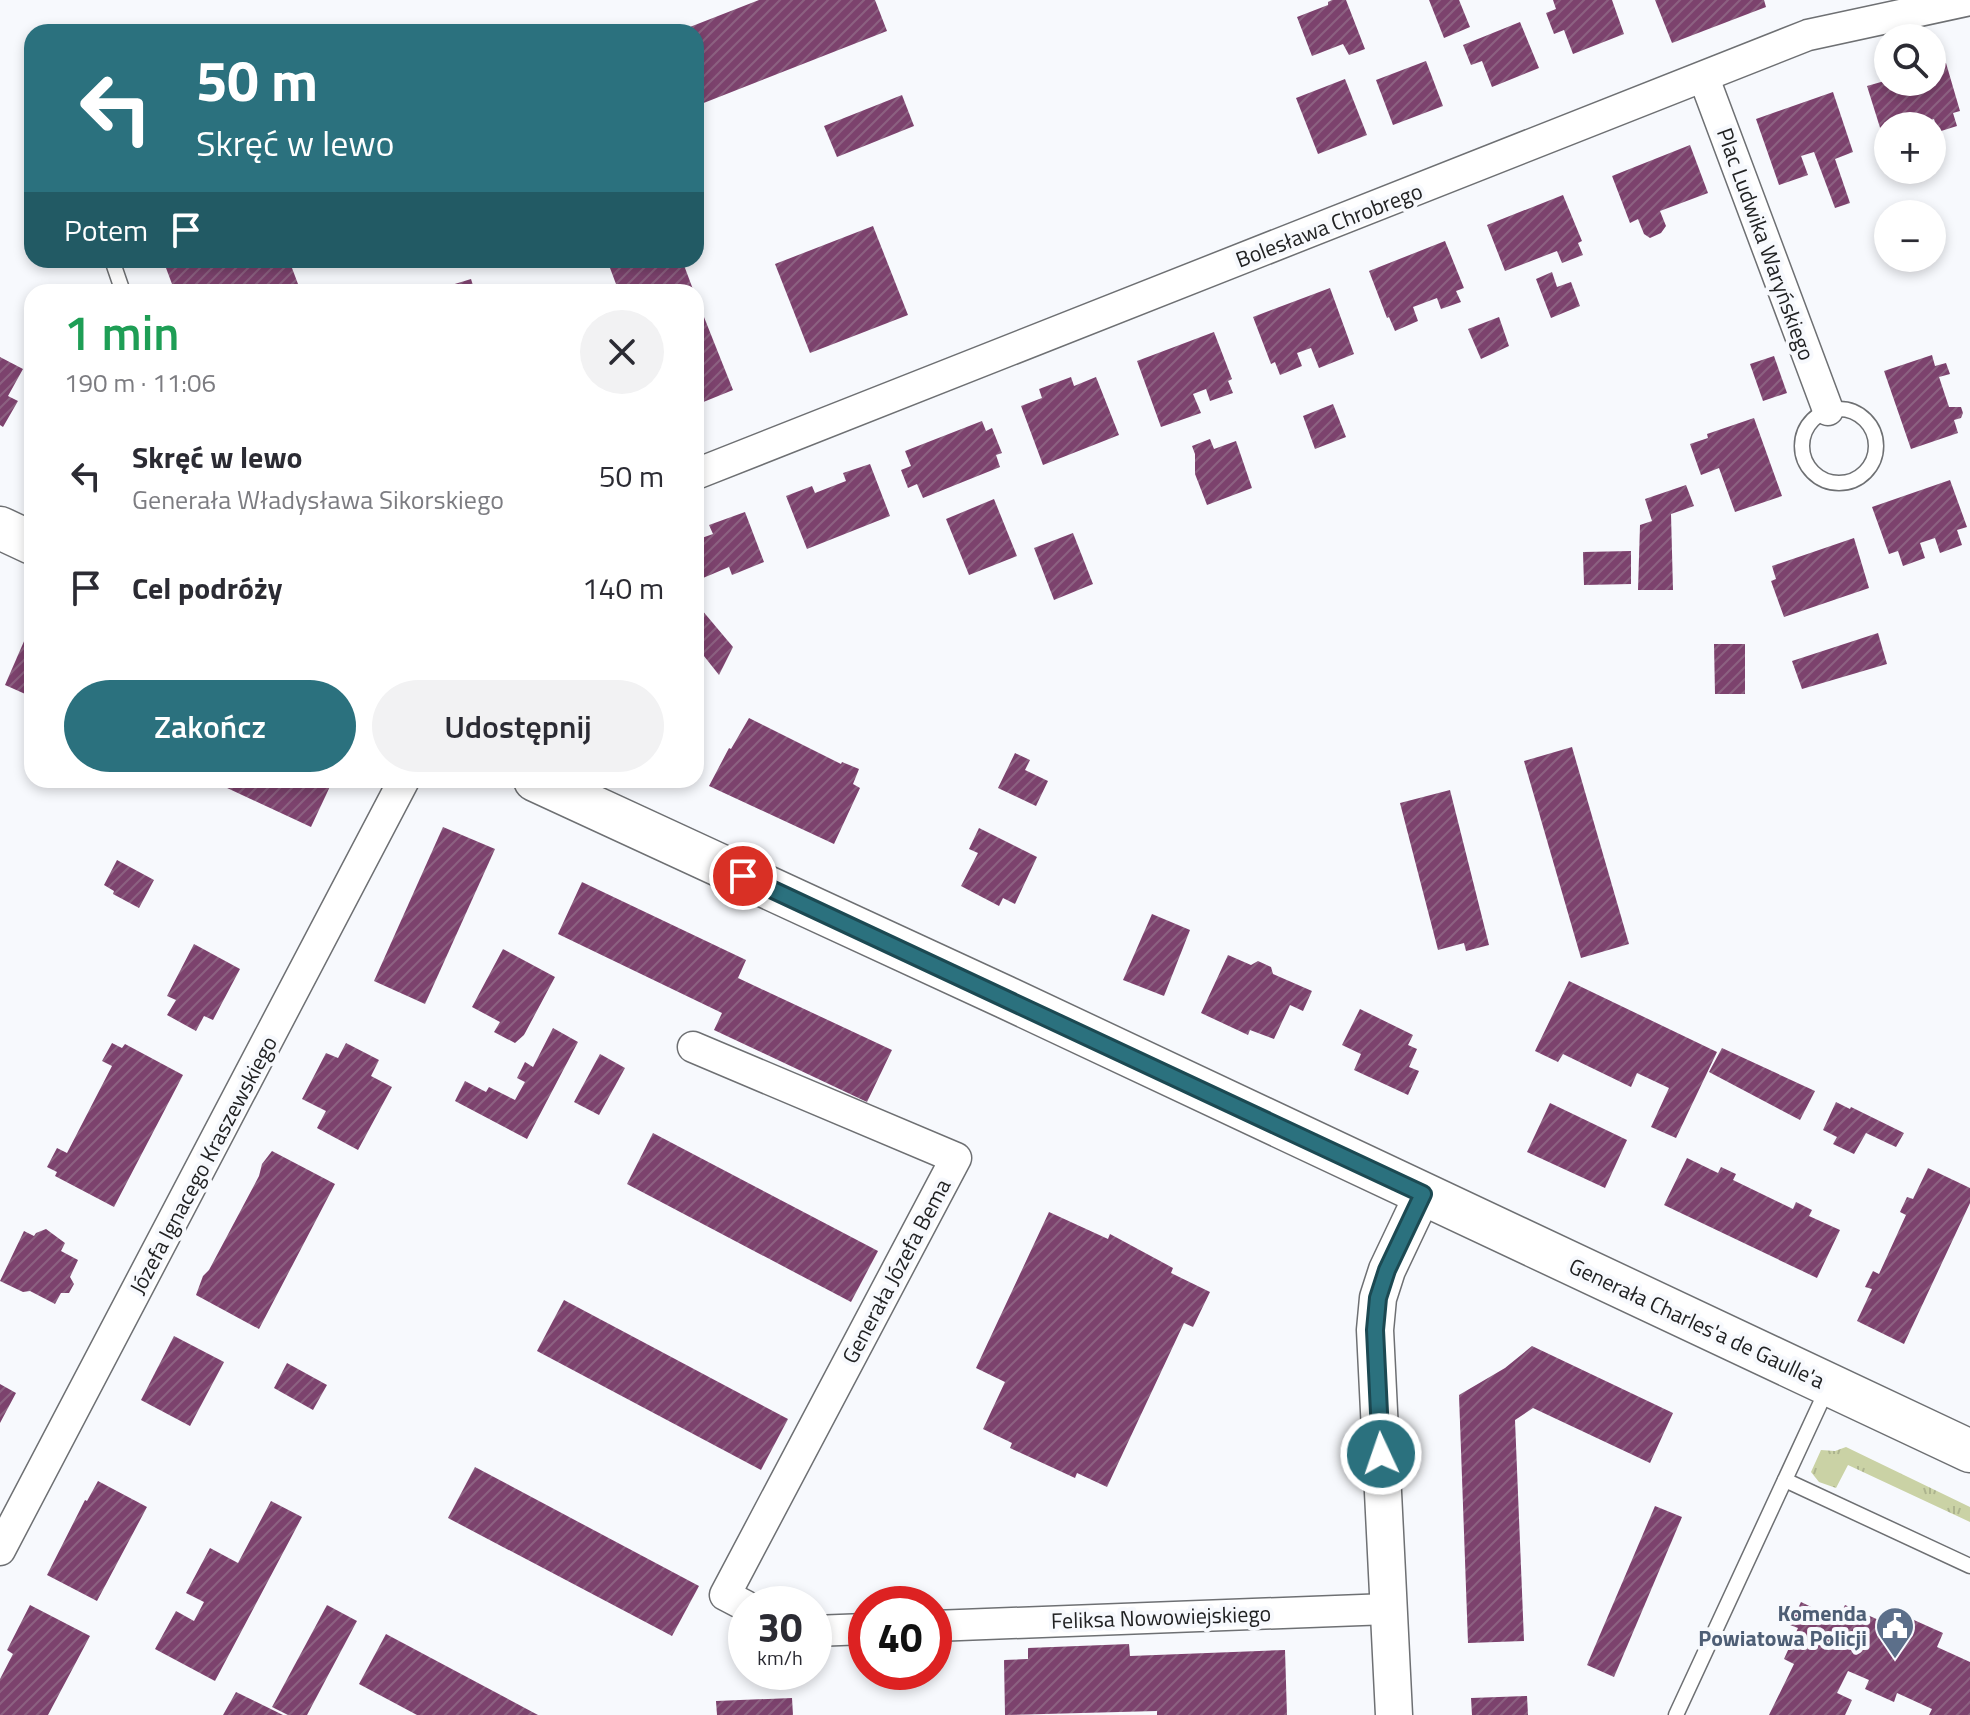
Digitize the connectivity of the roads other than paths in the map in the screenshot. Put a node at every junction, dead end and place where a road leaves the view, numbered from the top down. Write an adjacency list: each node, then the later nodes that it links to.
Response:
1 (1970, 0): 2 (street, Bolesława Chrobrego)
2 (1704, 78): 3 (street, Plac Ludwika Waryńskiego); 4 (street, Bolesława Chrobrego)
3 (1828, 410): 3 (lane)
4 (704, 471)
5 (0, 528): 6 (main road)
6 (24, 539)
7 (400, 788): 14 (street, Józefa Ignacego Kraszewskiego)
8 (552, 788): 10 (main road, Generała Charles'a de Gaulle'a)
9 (693, 1047): 16 (street, Generała Józefa Bema)
10 (1423, 1194): 11 (main road, Generała Charles'a de Gaulle'a); 17 (street)
11 (1829, 1385): 12 (main road, Generała Charles'a de Gaulle'a); 13 (lane)
12 (1970, 1451)
13 (1785, 1480): 15 (lane); 20 (lane)
14 (0, 1550)
15 (1970, 1566)
16 (743, 1586)
17 (1388, 1609): 18 (street, Feliksa Nowowiejskiego); 19 (street)
18 (952, 1625)
19 (1394, 1715)
20 (1676, 1715)

